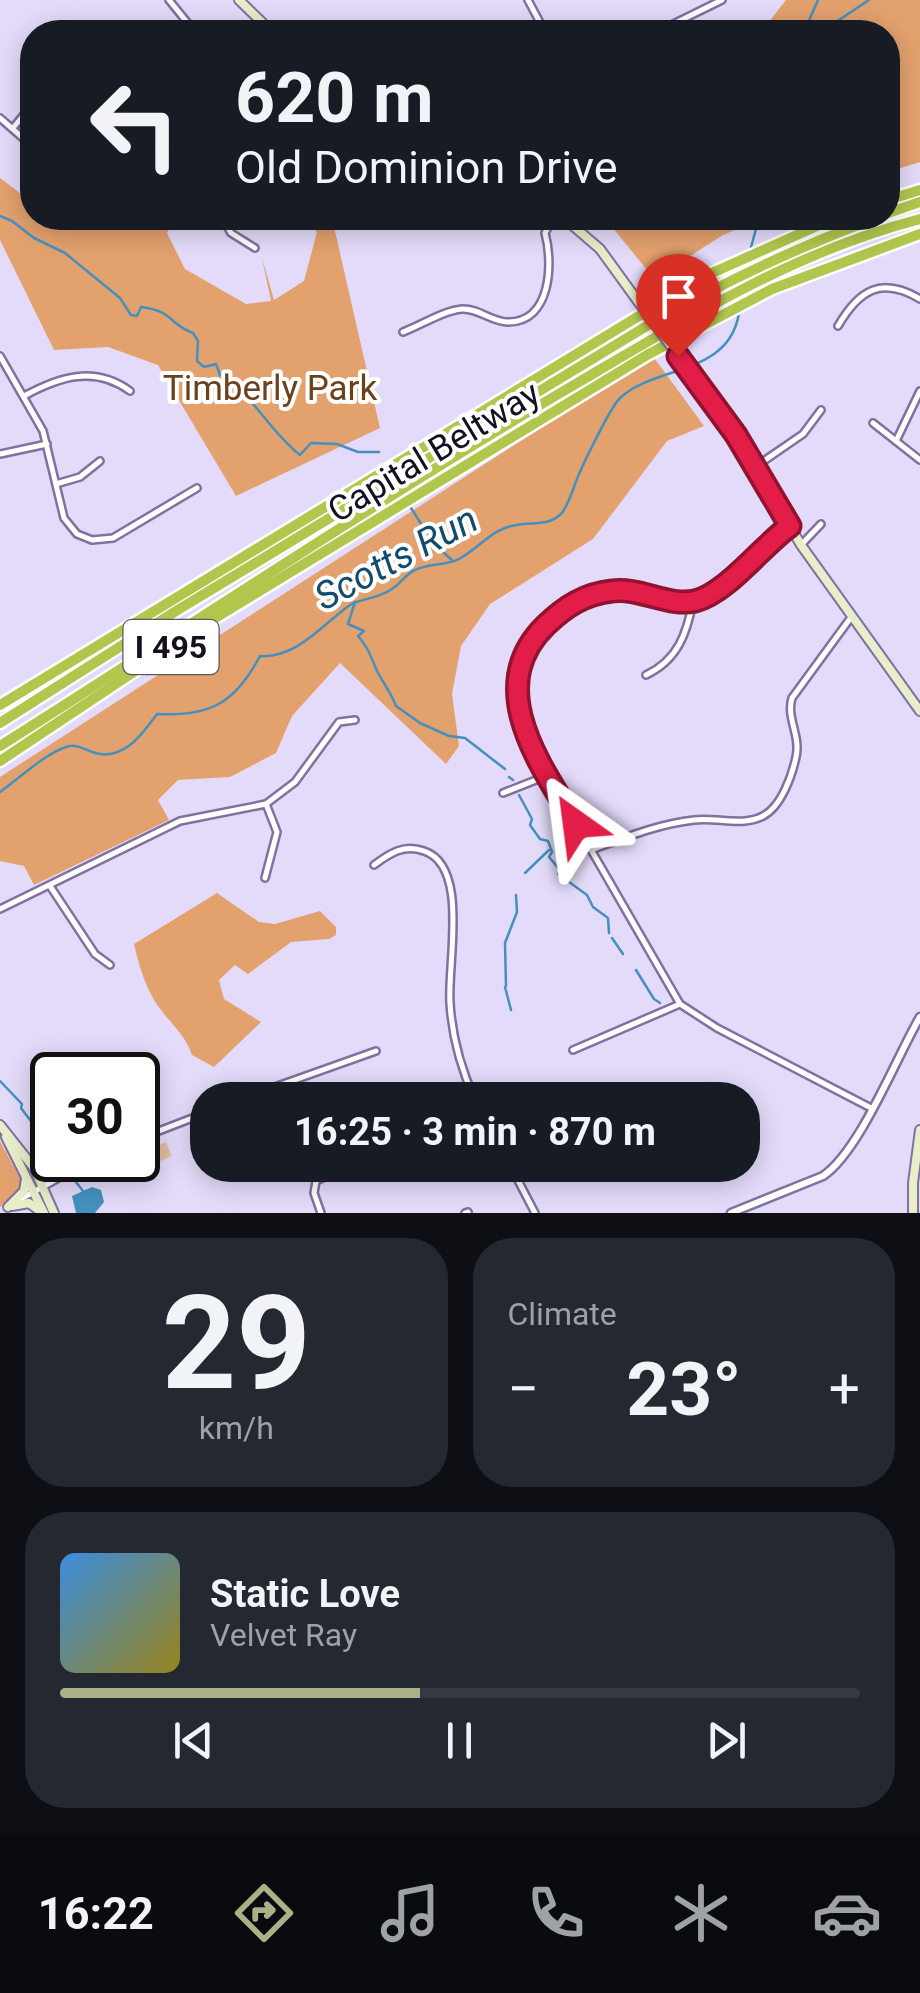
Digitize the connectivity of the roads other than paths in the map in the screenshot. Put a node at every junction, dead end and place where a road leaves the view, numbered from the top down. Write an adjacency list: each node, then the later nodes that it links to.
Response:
1 (170, 0): 4 (street)
2 (239, 0): 5 (main road)
3 (722, 0): 6 (street)
4 (186, 20)
5 (260, 20)
6 (681, 20)
7 (0, 118): 9 (street)
8 (20, 120): 9 (street)
9 (13, 128): 10 (street)
10 (20, 135)
11 (230, 230): 18 (street)
12 (547, 230): 21 (street)
13 (578, 230): 33 (main road, bridge)
14 (807, 230): 42 (highway, Capital Beltway / I 495)
15 (843, 230): 45 (highway, I 495)
16 (891, 230): 46 (highway, I 495)
17 (920, 234): 47 (highway, Capital Beltway / I 495)
18 (256, 248)
19 (920, 299): 20 (street)
20 (838, 326)
21 (403, 332)
22 (0, 356): 25 (street)
23 (130, 391): 25 (street)
24 (920, 391): 28 (street)
25 (24, 396): 29 (street)
26 (821, 410): 33 (street)
27 (873, 422): 28 (street)
28 (896, 441): 31 (street)
29 (47, 444): 30 (street); 34 (street)
30 (0, 454)
31 (920, 460)
32 (100, 461): 34 (street)
33 (756, 468): 37 (main road)
34 (56, 484): 35 (street)
35 (197, 488)
36 (821, 524): 38 (street)
37 (790, 526): 38 (main road); 39 (street)
38 (801, 546): 40 (main road)
39 (693, 601): 41 (street); 48 (street)
40 (852, 616): 43 (main road); 51 (street)
41 (646, 675)
42 (0, 705)
43 (920, 711)
44 (355, 720): 50 (street)
45 (0, 723)
46 (0, 746)
47 (0, 761)
48 (546, 776): 49 (street); 51 (street)
49 (503, 793)
50 (266, 804): 53 (street); 54 (street)
51 (591, 850): 57 (street)
52 (374, 865): 62 (street)
53 (266, 878)
54 (50, 886): 55 (street); 56 (street)
55 (0, 909)
56 (110, 965)
57 (680, 1004): 59 (street); 63 (street)
58 (920, 1017): 63 (street)
59 (573, 1050)
60 (376, 1051): 61 (street)
61 (289, 1082)
62 (468, 1082)
63 (870, 1108): 78 (street)
64 (190, 1119): 67 (street)
65 (0, 1126): 68 (main road); 72 (main road)
66 (920, 1130): 79 (main road)
67 (160, 1131)
68 (22, 1166): 72 (main road); 73 (main road)
69 (52, 1182): 72 (street)
70 (316, 1182): 76 (street)
71 (519, 1182): 77 (street)
72 (39, 1189): 73 (street); 74 (main road); 75 (main road)
73 (4, 1209): 74 (main road)
74 (43, 1213)
75 (54, 1213)
76 (321, 1213)
77 (535, 1213)
78 (731, 1213)
79 (913, 1213)

